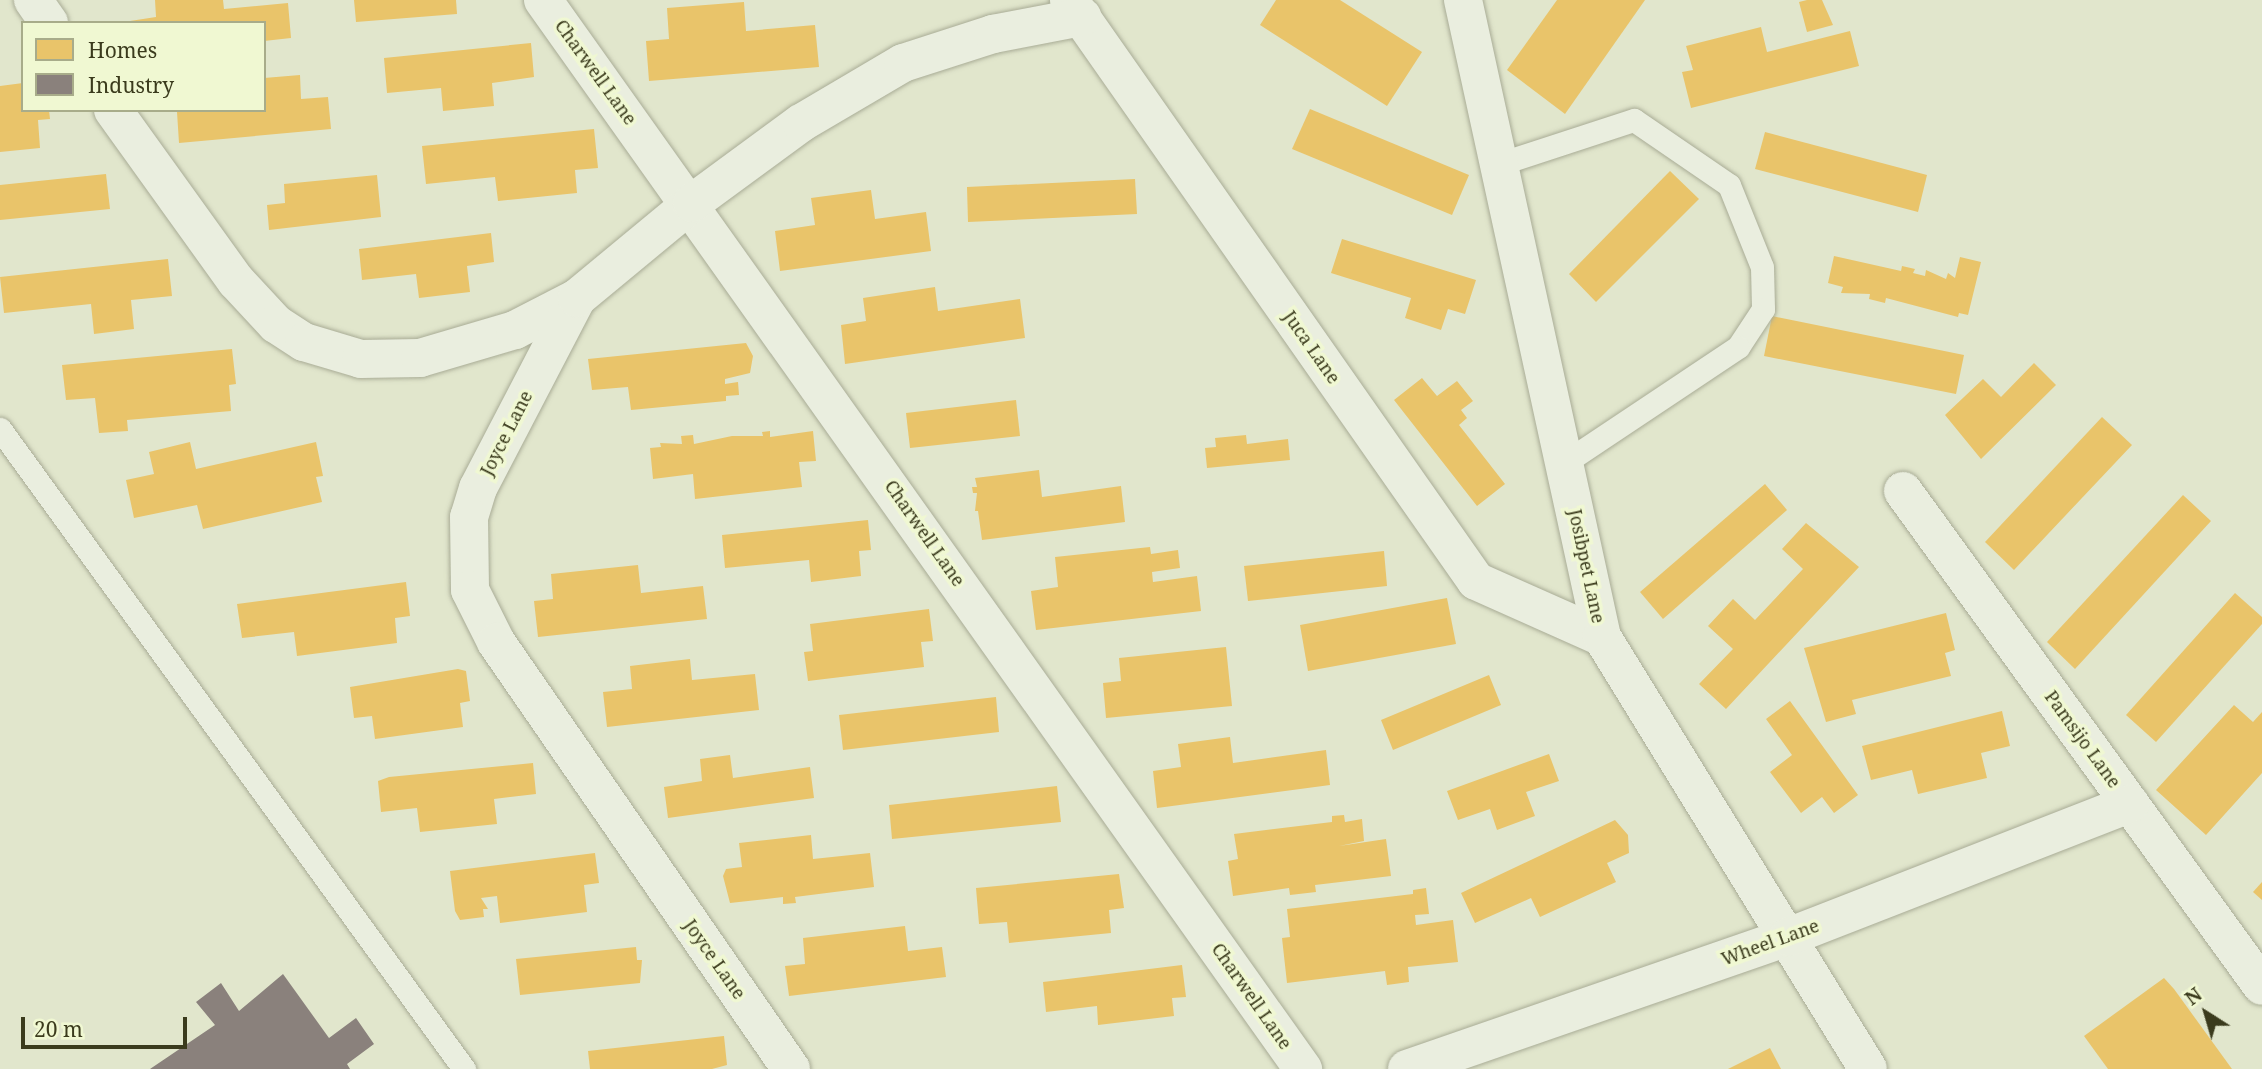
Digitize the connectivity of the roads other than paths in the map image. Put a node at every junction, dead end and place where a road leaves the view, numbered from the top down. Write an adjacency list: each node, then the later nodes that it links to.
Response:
1 (33, 0): 5 (street)
2 (543, 0): 8 (street, Charwell Lane)
3 (1463, 0): 7 (street, Josibpet Lane)
4 (1076, 8): 8 (street); 13 (street, Juca Lane)
5 (48, 21)
6 (114, 112): 9 (street)
7 (1499, 164): 11 (street, Josibpet Lane); 11 (lane)
8 (692, 203): 9 (street); 19 (street, Charwell Lane)
9 (577, 298): 18 (street, Joyce Lane)
10 (0, 429): 17 (lane)
11 (1564, 463): 13 (street, Josibpet Lane)
12 (1903, 491): 14 (street, Pamsijo Lane)
13 (1602, 637): 15 (street, Josibpet Lane)
14 (2130, 804): 15 (street, Wheel Lane); 16 (street, Pamsijo Lane)
15 (1788, 937): 20 (street, Wheel Lane); 21 (street, Josibpet Lane)
16 (2262, 986)
17 (464, 1069)
18 (791, 1069)
19 (1303, 1069)
20 (1407, 1069)
21 (1868, 1069)

